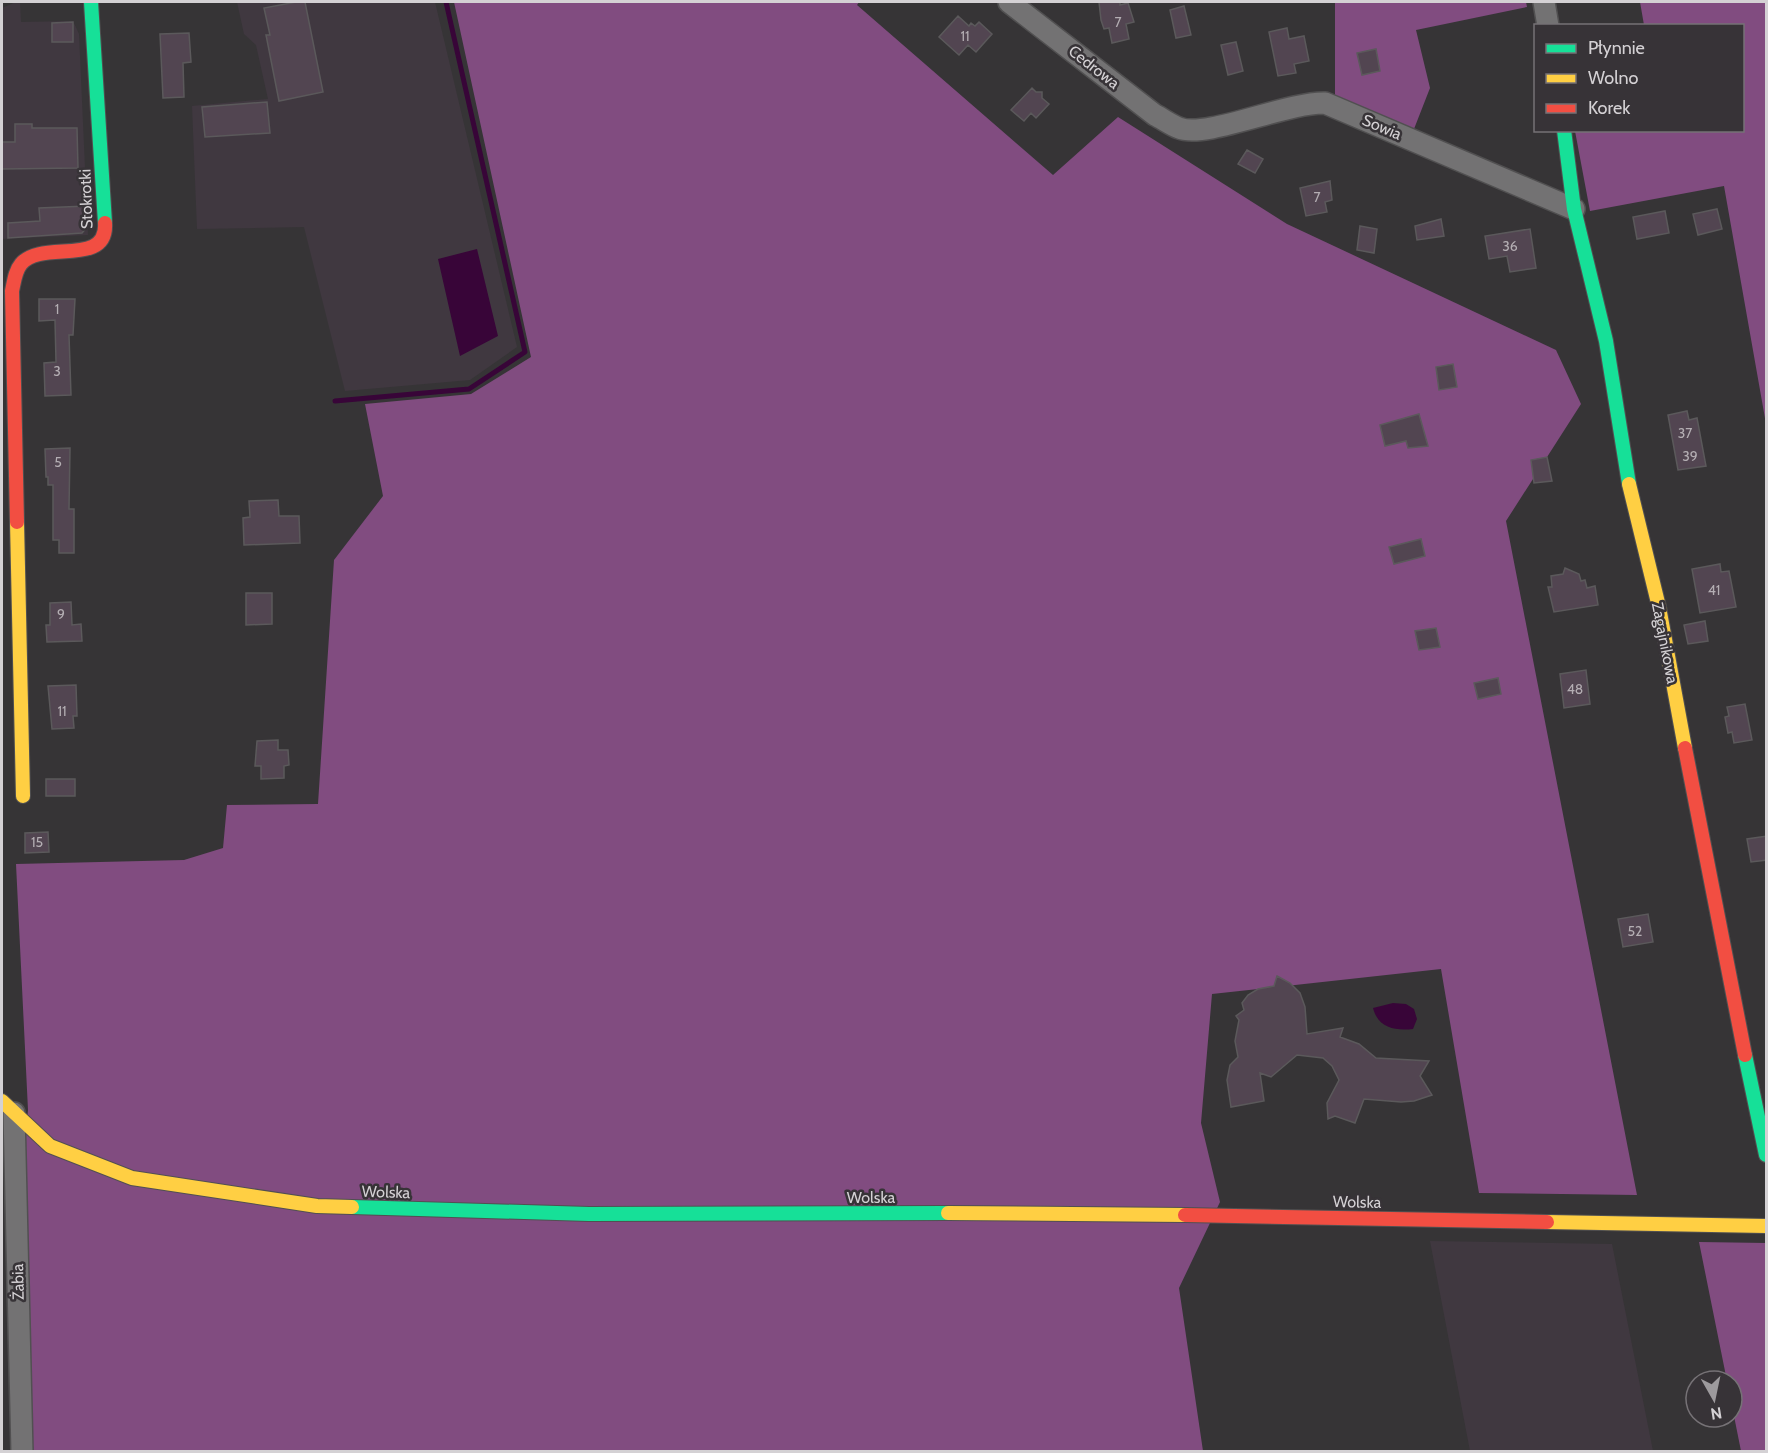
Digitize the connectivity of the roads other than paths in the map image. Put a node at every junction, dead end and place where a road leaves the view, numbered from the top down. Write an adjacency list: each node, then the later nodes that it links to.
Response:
1 (91, 2): 8 (street, Stokrotki)
2 (1009, 2): 5 (street, Cedrowa)
3 (1544, 2): 4 (street)
4 (1548, 24)
5 (1181, 129): 7 (street, Sowia)
6 (1564, 132): 7 (street, Zagajnikowa)
7 (1574, 209): 10 (street, Zagajnikowa)
8 (23, 796)
9 (8, 1107): 11 (street, Wolska); 12 (street, Żabia)
10 (1767, 1155)
11 (1767, 1226)
12 (22, 1452)

